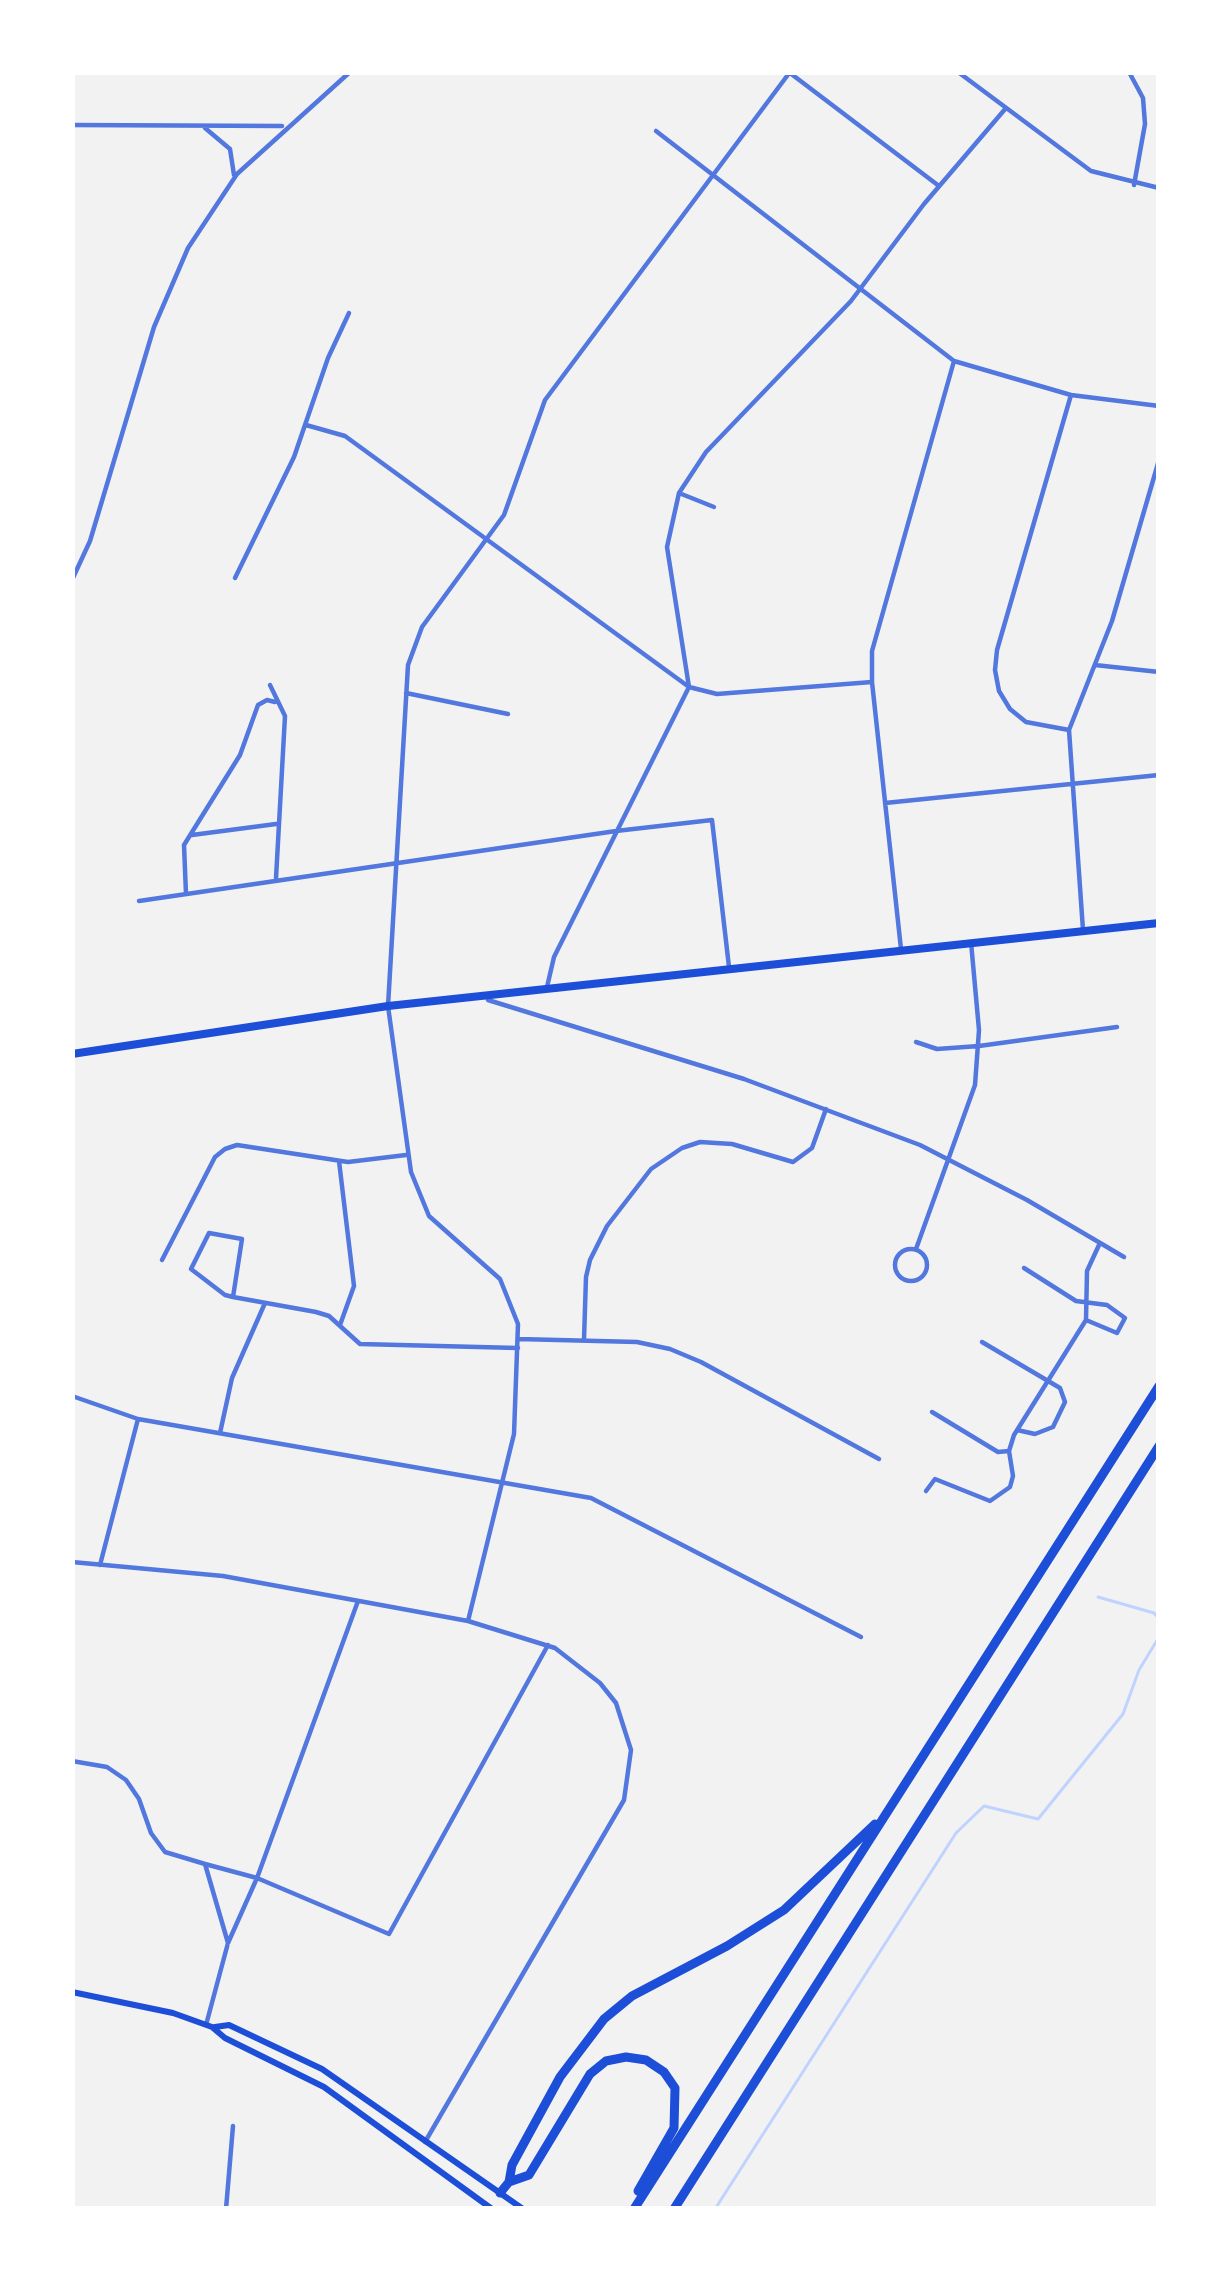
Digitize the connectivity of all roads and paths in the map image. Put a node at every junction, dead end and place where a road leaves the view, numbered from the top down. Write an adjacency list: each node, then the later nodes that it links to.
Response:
1 (350, 72): 8 (street)
2 (958, 72): 5 (street)
3 (1129, 72): 12 (street)
4 (790, 73): 10 (street); 13 (street)
5 (1006, 108): 12 (street); 13 (street)
6 (72, 125): 7 (street)
7 (200, 125): 8 (street); 11 (street)
8 (286, 126): 11 (street)
9 (656, 131): 10 (street)
10 (714, 175): 15 (street); 24 (street)
11 (234, 179): 26 (street)
12 (1134, 184): 14 (street)
13 (939, 186): 15 (street)
14 (1159, 188)
15 (862, 286): 17 (street); 22 (street)
16 (349, 313): 20 (street)
17 (954, 361): 18 (street); 29 (street)
18 (1071, 395): 19 (street); 35 (street)
19 (1159, 406)
20 (306, 425): 24 (street); 25 (street)
21 (1159, 460): 27 (street)
22 (679, 493): 23 (street); 31 (street)
23 (714, 507)
24 (486, 541): 31 (street); 32 (street)
25 (235, 578)
26 (72, 580)
27 (1095, 665): 28 (street); 35 (street)
28 (1159, 672)
29 (872, 682): 31 (street); 38 (street)
30 (270, 685): 33 (street)
31 (689, 687): 40 (street)
32 (406, 693): 34 (street); 42 (street)
33 (275, 702): 39 (street); 41 (street)
34 (508, 715)
35 (1070, 730): 37 (street)
36 (1159, 775): 37 (street)
37 (1071, 784): 38 (street); 47 (street)
38 (885, 803): 49 (street)
39 (276, 824): 41 (street); 43 (street)
40 (616, 831): 42 (street); 50 (street); 51 (street)
41 (189, 836): 44 (street)
42 (394, 862): 43 (street); 53 (street)
43 (275, 880): 44 (street)
44 (186, 894): 45 (street)
45 (139, 901)
46 (1159, 923): 47 (main road)
47 (1083, 930): 48 (main road)
48 (970, 942): 49 (main road); 56 (street)
49 (901, 949): 50 (main road)
50 (730, 967): 51 (main road)
51 (547, 987): 52 (main road)
52 (487, 995): 53 (main road); 58 (street)
53 (388, 1006): 57 (main road); 59 (street)
54 (1117, 1027): 56 (street)
55 (916, 1042): 56 (street)
56 (979, 1046): 60 (street)
57 (72, 1054)
58 (826, 1108): 60 (street); 73 (street)
59 (409, 1154): 61 (street); 72 (street)
60 (949, 1158): 62 (street); 63 (street)
61 (340, 1161): 65 (street); 71 (street)
62 (1100, 1243): 64 (street); 68 (street)
63 (916, 1250): 63 (street)
64 (1124, 1257)
65 (161, 1260)
66 (1024, 1268): 68 (street)
67 (233, 1297): 67 (street); 69 (street)
68 (1088, 1302): 70 (street); 70 (street)
69 (265, 1303): 71 (street); 82 (street)
70 (1086, 1320): 76 (street)
71 (340, 1325): 75 (street)
72 (518, 1339): 73 (street); 75 (street)
73 (584, 1340): 85 (street)
74 (982, 1342): 76 (street)
75 (518, 1348): 86 (street)
76 (1048, 1381): 81 (street); 81 (street)
77 (1159, 1386): 95 (highway)
78 (72, 1396): 80 (street)
79 (932, 1412): 84 (street)
80 (138, 1419): 82 (street); 89 (street)
81 (1017, 1430): 84 (street)
82 (220, 1433): 86 (street)
83 (1159, 1446): 111 (highway)
84 (1009, 1450): 87 (street)
85 (879, 1459)
86 (505, 1481): 91 (street); 92 (street)
87 (926, 1491)
88 (72, 1562): 89 (street)
89 (100, 1565): 90 (street)
90 (358, 1601): 91 (street); 97 (street)
91 (468, 1622): 93 (street)
92 (861, 1637)
93 (548, 1645): 97 (street); 102 (street)
94 (72, 1761): 96 (street)
95 (884, 1816): 104 (highway); 110 (highway)
96 (205, 1864): 97 (street); 98 (street)
97 (257, 1878): 98 (street)
98 (228, 1943): 100 (street)
99 (72, 1992): 100 (main road)
100 (209, 2026): 102 (main road); 107 (main road)
101 (233, 2126): 108 (street)
102 (425, 2142): 105 (main road)
103 (72, 2182): 106 (street)
104 (509, 2182): 105 (highway); 110 (highway)
105 (500, 2193): 107 (street); 109 (main road)
106 (72, 2197)
107 (489, 2208)
108 (226, 2209)
109 (523, 2209)
110 (631, 2209)
111 (678, 2209)

